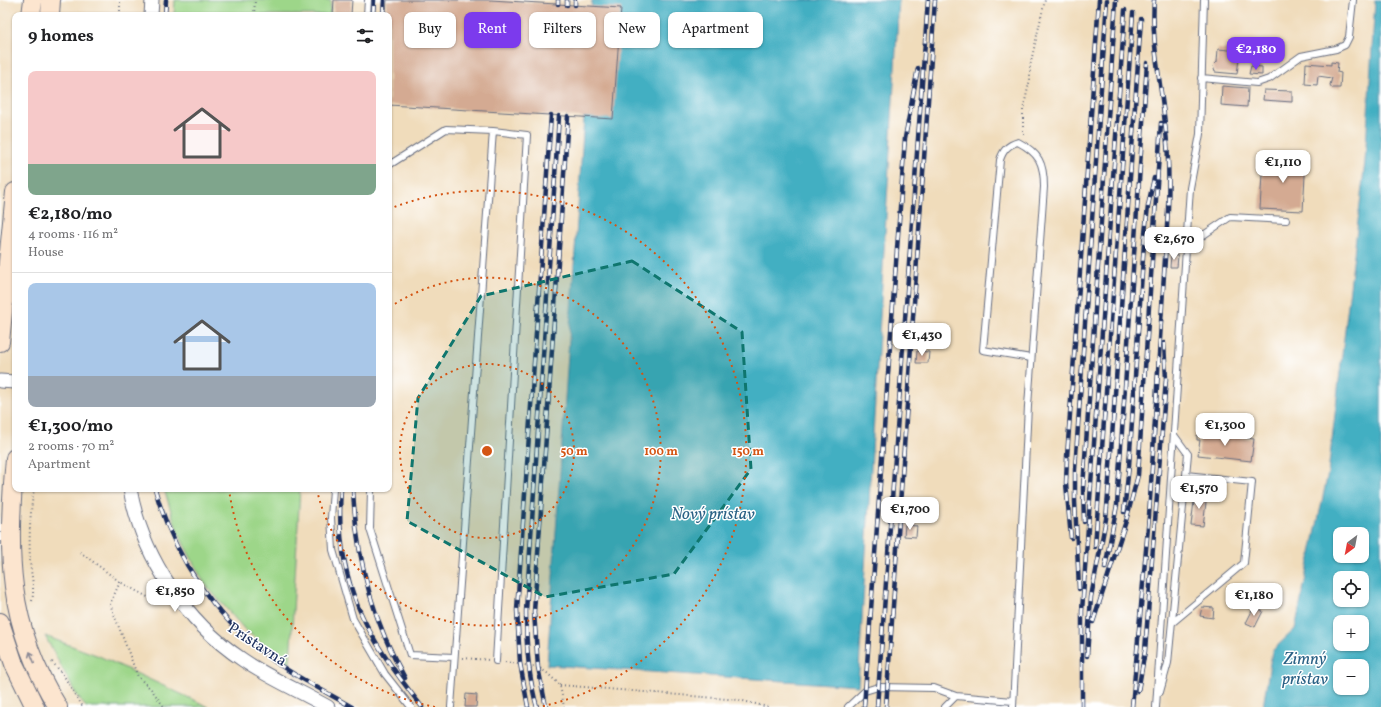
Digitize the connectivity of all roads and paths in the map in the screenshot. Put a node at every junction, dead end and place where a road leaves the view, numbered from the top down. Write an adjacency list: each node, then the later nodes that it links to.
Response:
1 (33, 0): 10 (main road)
2 (51, 0): 11 (main road)
3 (120, 0): 12 (path)
4 (152, 0): 13 (street)
5 (255, 0): 14 (path)
6 (368, 0): 15 (lane)
7 (1045, 0): 18 (path)
8 (1204, 0): 16 (lane)
9 (1353, 0): 16 (lane)
10 (31, 12)
11 (50, 12)
12 (120, 12)
13 (151, 12)
14 (254, 12)
15 (367, 12)
16 (1201, 78): 22 (lane)
17 (493, 131): 19 (lane); 41 (lane); 42 (lane)
18 (1024, 146): 24 (lane); 24 (lane)
19 (392, 164)
20 (1286, 220): 22 (lane)
21 (12, 222): 23 (main road)
22 (1186, 247): 27 (lane)
23 (0, 342)
24 (1031, 358): 45 (lane)
25 (0, 381): 26 (street)
26 (12, 382)
27 (1174, 435): 28 (lane); 46 (lane)
28 (1186, 475): 39 (lane); 39 (lane)
29 (12, 492): 48 (main road, one-way to 29)
30 (34, 492): 37 (path)
31 (131, 492): 36 (street, Prístavná)
32 (333, 492): 52 (lane)
33 (371, 492): 41 (lane)
34 (80, 552): 35 (path)
35 (120, 582): 36 (path); 50 (path)
36 (174, 592): 51 (street, Prístavná)
37 (30, 607)
38 (0, 622): 47 (main road)
39 (1172, 623): 46 (lane)
40 (47, 657): 49 (path)
41 (454, 657): 42 (path); 53 (lane)
42 (496, 661): 43 (path)
43 (560, 684): 54 (path); 55 (path)
44 (956, 696): 45 (lane); 56 (lane); 57 (lane)
45 (1013, 704)
46 (1156, 705)
47 (35, 707)
48 (58, 707)
49 (83, 707)
50 (164, 707)
51 (328, 707)
52 (411, 707)
53 (451, 707)
54 (564, 707)
55 (768, 707)
56 (848, 707)
57 (945, 707)

